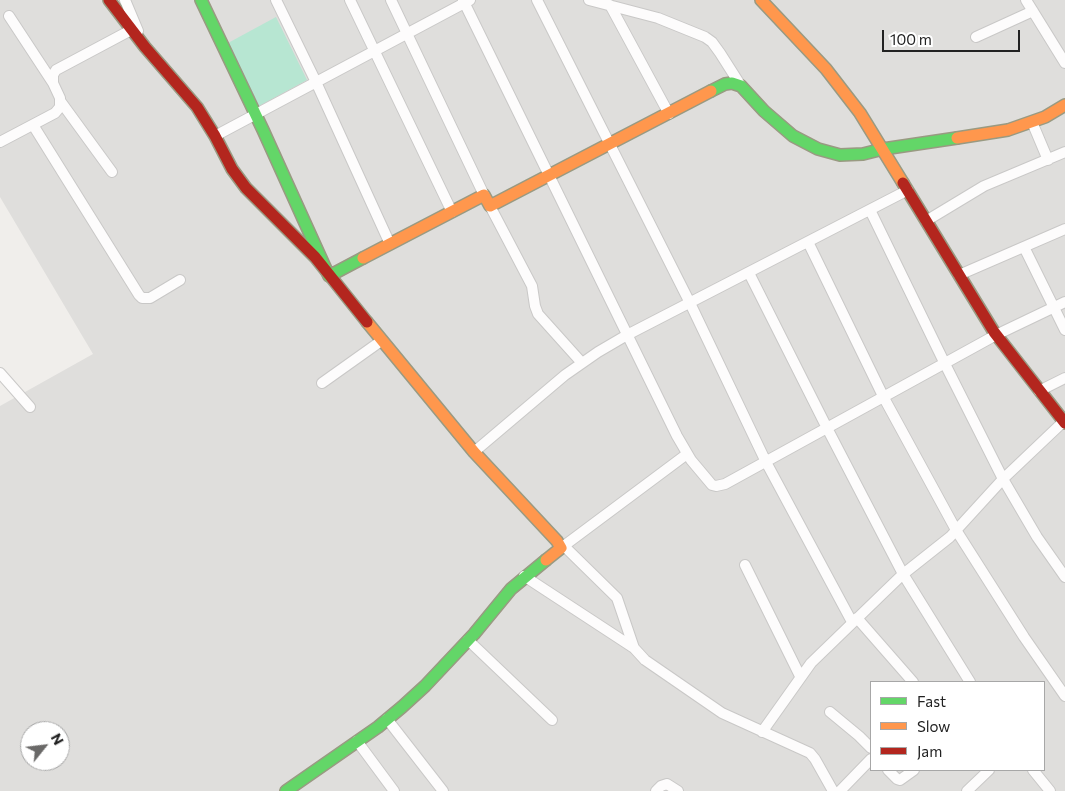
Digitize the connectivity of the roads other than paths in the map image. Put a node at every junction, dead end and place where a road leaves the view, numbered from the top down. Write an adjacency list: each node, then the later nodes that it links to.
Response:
1 (201, 0): 25 (street)
2 (276, 0): 20 (street)
3 (350, 0): 18 (street)
4 (391, 0): 15 (street)
5 (537, 0): 31 (street)
6 (589, 0): 11 (street)
7 (761, 0): 32 (street)
8 (1026, 0): 12 (street)
9 (117, 1): 14 (street); 17 (street)
10 (466, 1): 15 (street); 36 (street)
11 (610, 5): 22 (street); 26 (street)
12 (1033, 11): 16 (street); 19 (street)
13 (9, 16): 21 (street)
14 (132, 30): 17 (street); 21 (street)
15 (408, 34): 18 (street); 38 (street)
16 (976, 37)
17 (144, 47): 29 (street)
18 (375, 50): 20 (street); 41 (street)
19 (1065, 63)
20 (316, 82): 25 (street); 45 (street)
21 (53, 83): 23 (street)
22 (741, 86): 26 (street); 32 (street)
23 (61, 102): 28 (street); 35 (street)
24 (1065, 105): 27 (street)
25 (256, 114): 29 (street); 49 (street)
26 (669, 114): 31 (street)
27 (1032, 122): 32 (street); 34 (street)
28 (33, 125): 30 (street); 50 (street)
29 (215, 136): 49 (street)
30 (0, 142)
31 (610, 144): 36 (street); 52 (street)
32 (883, 149): 37 (street)
33 (1065, 152): 34 (street)
34 (1048, 160): 42 (street)
35 (112, 172)
36 (549, 175): 39 (street); 55 (street)
37 (908, 190): 40 (street); 42 (street)
38 (484, 195): 39 (street); 41 (street)
39 (490, 206): 58 (street)
40 (870, 210): 44 (street); 59 (street)
41 (452, 212): 45 (street)
42 (926, 221): 48 (street)
43 (1065, 229): 46 (street)
44 (808, 242): 47 (street); 64 (street)
45 (390, 244): 49 (street)
46 (1024, 247): 48 (street); 53 (street)
47 (749, 273): 52 (street); 67 (street)
48 (959, 275): 56 (street)
49 (330, 276): 57 (street)
50 (180, 280)
51 (1065, 302): 53 (street)
52 (690, 303): 55 (street); 70 (street)
53 (1053, 307): 54 (street); 56 (street)
54 (1065, 330)
55 (627, 335): 58 (street); 69 (street)
56 (996, 335): 59 (street); 63 (street)
57 (381, 341): 62 (street); 68 (street)
58 (582, 363): 68 (street)
59 (945, 364): 64 (street); 71 (street)
60 (0, 372): 65 (street)
61 (1065, 378): 63 (street)
62 (322, 383)
63 (1039, 391): 66 (street)
64 (884, 398): 67 (street); 72 (street)
65 (30, 407)
66 (1064, 422): 71 (street)
67 (827, 428): 70 (street); 75 (street)
68 (474, 452): 73 (street)
69 (687, 454): 70 (street); 73 (street)
70 (766, 462): 78 (street)
71 (1003, 478): 72 (street); 77 (street)
72 (956, 530): 75 (street); 84 (street)
73 (562, 547): 76 (street); 80 (street)
74 (745, 565): 81 (street)
75 (903, 574): 78 (street); 83 (street)
76 (524, 576): 79 (street); 80 (street)
77 (1065, 577)
78 (854, 620): 81 (street); 82 (street)
79 (468, 640): 86 (street); 87 (street)
80 (634, 648): 88 (street)
81 (800, 676): 88 (street)
82 (912, 681)
83 (969, 681)
84 (1065, 696)
85 (830, 712): 90 (street)
86 (387, 719): 89 (street); 98 (street)
87 (552, 720)
88 (762, 732): 101 (street)
89 (357, 742): 96 (street); 97 (street)
90 (870, 747)
91 (870, 760): 102 (street)
92 (889, 771): 93 (street)
93 (913, 771)
94 (988, 771): 103 (street)
95 (1034, 771): 104 (street)
96 (286, 791)
97 (394, 791)
98 (443, 791)
99 (656, 791): 100 (street)
100 (678, 791)
101 (833, 791)
102 (840, 791)
103 (967, 791)
104 (1050, 791)

